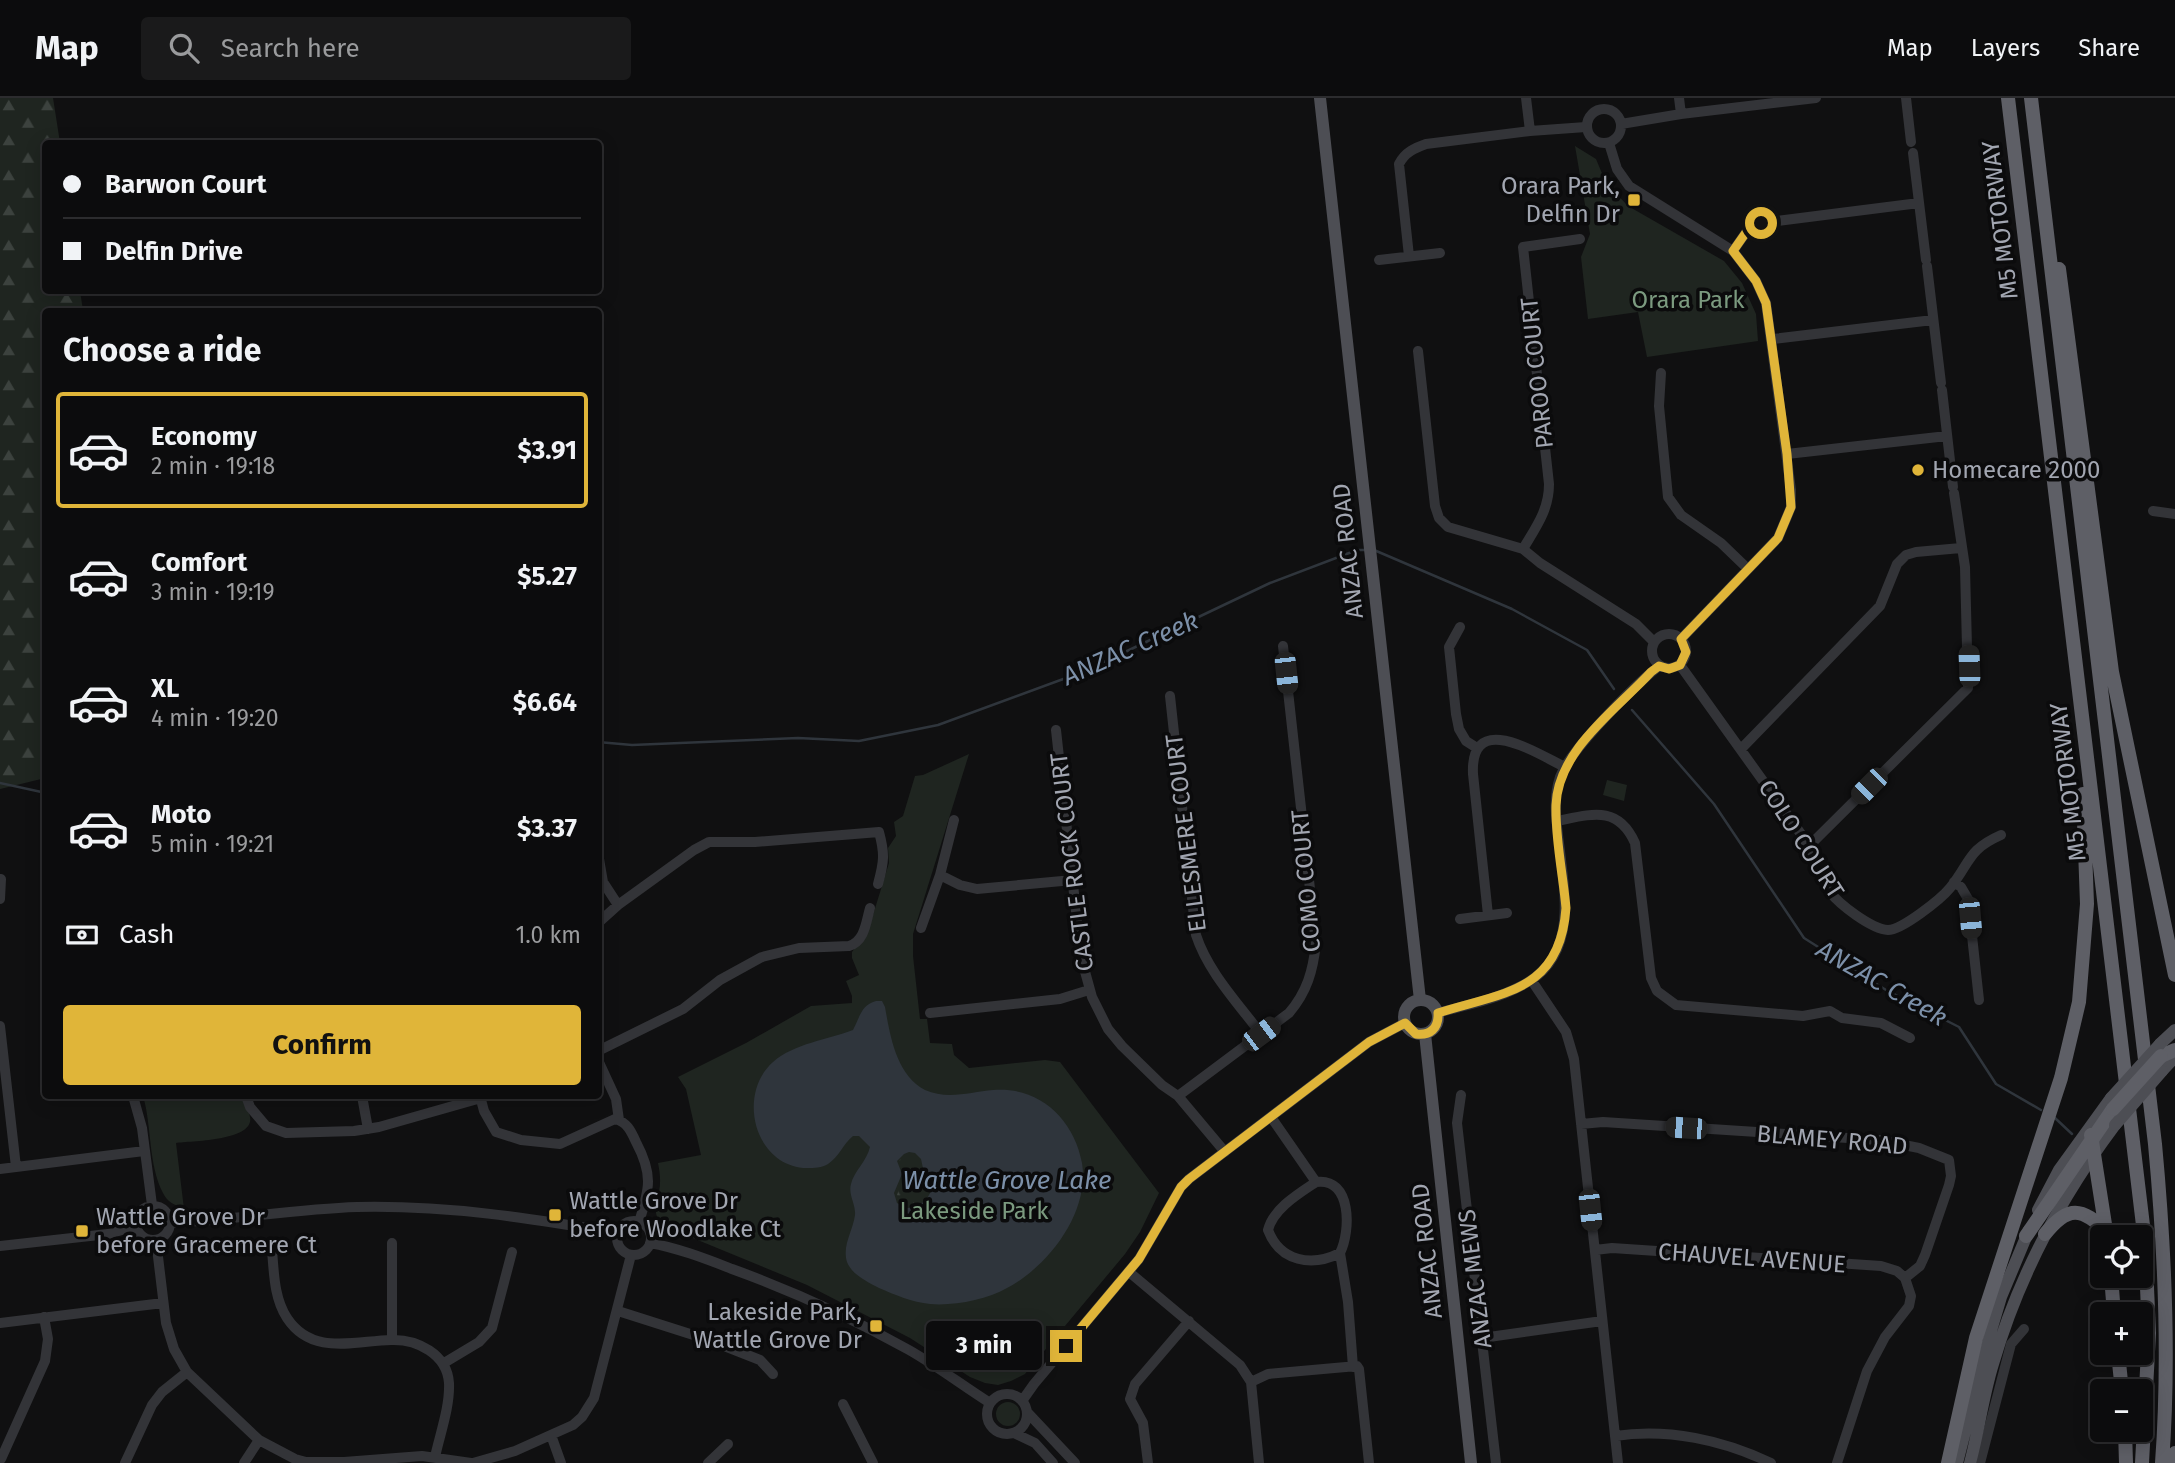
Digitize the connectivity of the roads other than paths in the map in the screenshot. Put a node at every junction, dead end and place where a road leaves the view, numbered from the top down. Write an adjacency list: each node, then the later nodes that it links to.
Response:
1 (1320, 98): 67 (main road, ANZAC ROAD)
2 (1526, 98): 12 (street)
3 (1679, 98): 9 (street)
4 (1816, 98): 9 (street)
5 (1906, 98): 15 (street)
6 (2008, 98): 32 (highway, M5 MOTORWAY)
7 (2031, 98): 14 (highway, M5 MOTORWAY)
8 (1602, 104): 10 (street); 11 (street)
9 (1681, 114): 10 (street)
10 (1621, 124): 13 (street)
11 (1586, 127): 12 (street); 13 (street)
12 (1530, 131): 19 (street)
13 (1609, 143): 17 (street)
14 (2041, 193): 57 (highway); 170 (highway, M5 MOTORWAY)
15 (1919, 203): 17 (street); 21 (street)
16 (1580, 239): 30 (street, PAROO COURT)
17 (1733, 251): 22 (street)
18 (1440, 253): 19 (street)
19 (1409, 256): 20 (street)
20 (1379, 260)
21 (1933, 320): 22 (street); 25 (street)
22 (1773, 339): 26 (street)
23 (1418, 351): 30 (street)
24 (1661, 373): 31 (street)
25 (1947, 436): 26 (street); 29 (street)
26 (1787, 454): 31 (street)
27 (2153, 511): 28 (street)
28 (2175, 514)
29 (1961, 548): 42 (street); 47 (street)
30 (1523, 549): 35 (street)
31 (1748, 569): 34 (street)
32 (2072, 621): 164 (highway); 169 (highway, M5 MOTORWAY)
33 (1460, 628): 41 (street)
34 (1681, 639): 35 (street); 37 (street)
35 (1654, 642): 38 (street)
36 (1283, 646): 74 (street, COMO COURT)
37 (1680, 665): 38 (street); 42 (street, COLO COURT)
38 (1659, 666): 43 (street)
39 (1170, 696): 74 (street, ELLESMERE COURT)
40 (1056, 730): 51 (street, CASTLE ROCK COURT)
41 (1477, 748): 43 (street); 59 (street)
42 (1741, 748): 47 (street, COLO COURT)
43 (1565, 767): 45 (street)
44 (954, 820): 48 (street)
45 (1557, 821): 65 (street); 76 (street)
46 (2001, 835): 52 (street, COLO COURT)
47 (1809, 846): 52 (street, COLO COURT)
48 (940, 875): 51 (street); 62 (street)
49 (602, 877): 55 (street)
50 (1, 879): 54 (street)
51 (1073, 880): 66 (street, CASTLE ROCK COURT)
52 (1954, 882): 68 (street)
53 (878, 884): 55 (street)
54 (0, 899)
55 (618, 905): 60 (street)
56 (870, 908): 77 (street)
57 (2162, 908): 63 (highway); 64 (highway)
58 (1507, 913): 59 (street)
59 (1489, 915): 61 (street)
60 (602, 919)
61 (1460, 919)
62 (921, 929)
63 (2175, 941)
64 (2175, 975)
65 (1532, 981): 70 (street); 91 (street)
66 (1089, 990): 69 (street); 81 (street, CASTLE ROCK COURT)
67 (1420, 1000): 70 (main road); 71 (main road)
68 (1979, 1000)
69 (930, 1013)
70 (1438, 1013): 75 (main road)
71 (1405, 1023): 75 (main road); 88 (street)
72 (0, 1026): 97 (street)
73 (2175, 1030): 78 (main road)
74 (1261, 1034): 81 (street, COMO COURT)
75 (1425, 1034): 159 (main road, ANZAC ROAD)
76 (1910, 1038)
77 (602, 1049)
78 (2169, 1056): 87 (highway, bridge); 96 (main road, bridge)
79 (602, 1069): 89 (street)
80 (1461, 1095): 127 (street, ANZAC MEWS)
81 (1178, 1096): 95 (street, CASTLE ROCK COURT)
82 (134, 1099): 94 (street)
83 (247, 1099): 92 (street)
84 (363, 1099): 92 (street)
85 (473, 1099): 92 (street)
86 (481, 1099): 89 (street)
87 (2112, 1104): 90 (main road); 93 (highway)
88 (1271, 1117): 95 (street); 99 (street)
89 (619, 1120): 101 (street)
90 (2093, 1121): 93 (highway); 108 (main road)
91 (1581, 1124): 114 (street); 119 (street, BLAMEY ROAD)
92 (369, 1129)
93 (2090, 1140): 96 (highway); 108 (highway)
94 (144, 1151): 97 (street); 100 (street)
95 (1225, 1152): 118 (street)
96 (2092, 1157): 104 (highway); 107 (main road)
97 (16, 1167): 98 (street)
98 (0, 1169)
99 (1315, 1182): 116 (street); 116 (street)
100 (152, 1205): 102 (street); 105 (street)
101 (639, 1222): 106 (street); 111 (street)
102 (170, 1223): 106 (street); 109 (street)
103 (2099, 1225): 107 (highway)
104 (2105, 1225)
105 (136, 1226): 109 (street); 112 (street)
106 (617, 1233): 117 (street)
107 (2045, 1234): 166 (main road)
108 (2026, 1236): 165 (main road)
109 (156, 1240): 120 (street)
110 (392, 1243): 128 (street)
111 (650, 1243): 117 (street); 135 (street)
112 (0, 1246)
113 (272, 1250): 128 (street)
114 (1595, 1250): 119 (street, CHAUVEL AVENUE); 124 (street)
115 (512, 1252): 129 (street)
116 (1340, 1253): 130 (street)
117 (631, 1255): 121 (street)
118 (1129, 1272): 123 (street); 134 (street)
119 (1905, 1278): 163 (street)
120 (163, 1303): 122 (street); 131 (street)
121 (618, 1311): 132 (street); 139 (street)
122 (44, 1317): 125 (street); 146 (street)
123 (1189, 1321): 133 (street); 156 (street)
124 (1602, 1321): 127 (street); 140 (street)
125 (0, 1323)
126 (2024, 1329): 167 (street)
127 (1482, 1338): 160 (street, ANZAC MEWS)
128 (391, 1340): 129 (street)
129 (444, 1363): 145 (street)
130 (1353, 1367): 133 (street); 158 (street)
131 (187, 1372): 141 (street); 147 (street)
132 (773, 1374)
133 (1251, 1382): 157 (street)
134 (1022, 1401): 135 (street); 137 (street)
135 (990, 1403): 138 (street)
136 (843, 1404): 153 (street)
137 (1027, 1412): 138 (street); 155 (street)
138 (1014, 1433): 154 (street)
139 (551, 1435): 150 (street); 151 (street)
140 (1615, 1436): 161 (street); 162 (street)
141 (259, 1440): 148 (street); 149 (street)
142 (2125, 1442): 168 (highway)
143 (728, 1444): 152 (street)
144 (2175, 1453): 171 (highway)
145 (435, 1457): 149 (street); 150 (street)
146 (1, 1460)
147 (125, 1463)
148 (244, 1463)
149 (344, 1463)
150 (472, 1463)
151 (561, 1463)
152 (708, 1463)
153 (873, 1463)
154 (1053, 1463)
155 (1075, 1463)
156 (1148, 1463)
157 (1259, 1463)
158 (1370, 1463)
159 (1471, 1463)
160 (1496, 1463)
161 (1618, 1463)
162 (1771, 1463)
163 (1837, 1463)
164 (1948, 1463)
165 (1957, 1463)
166 (1970, 1463)
167 (1980, 1463)
168 (2126, 1463)
169 (2142, 1463)
170 (2162, 1463)
171 (2173, 1463)

